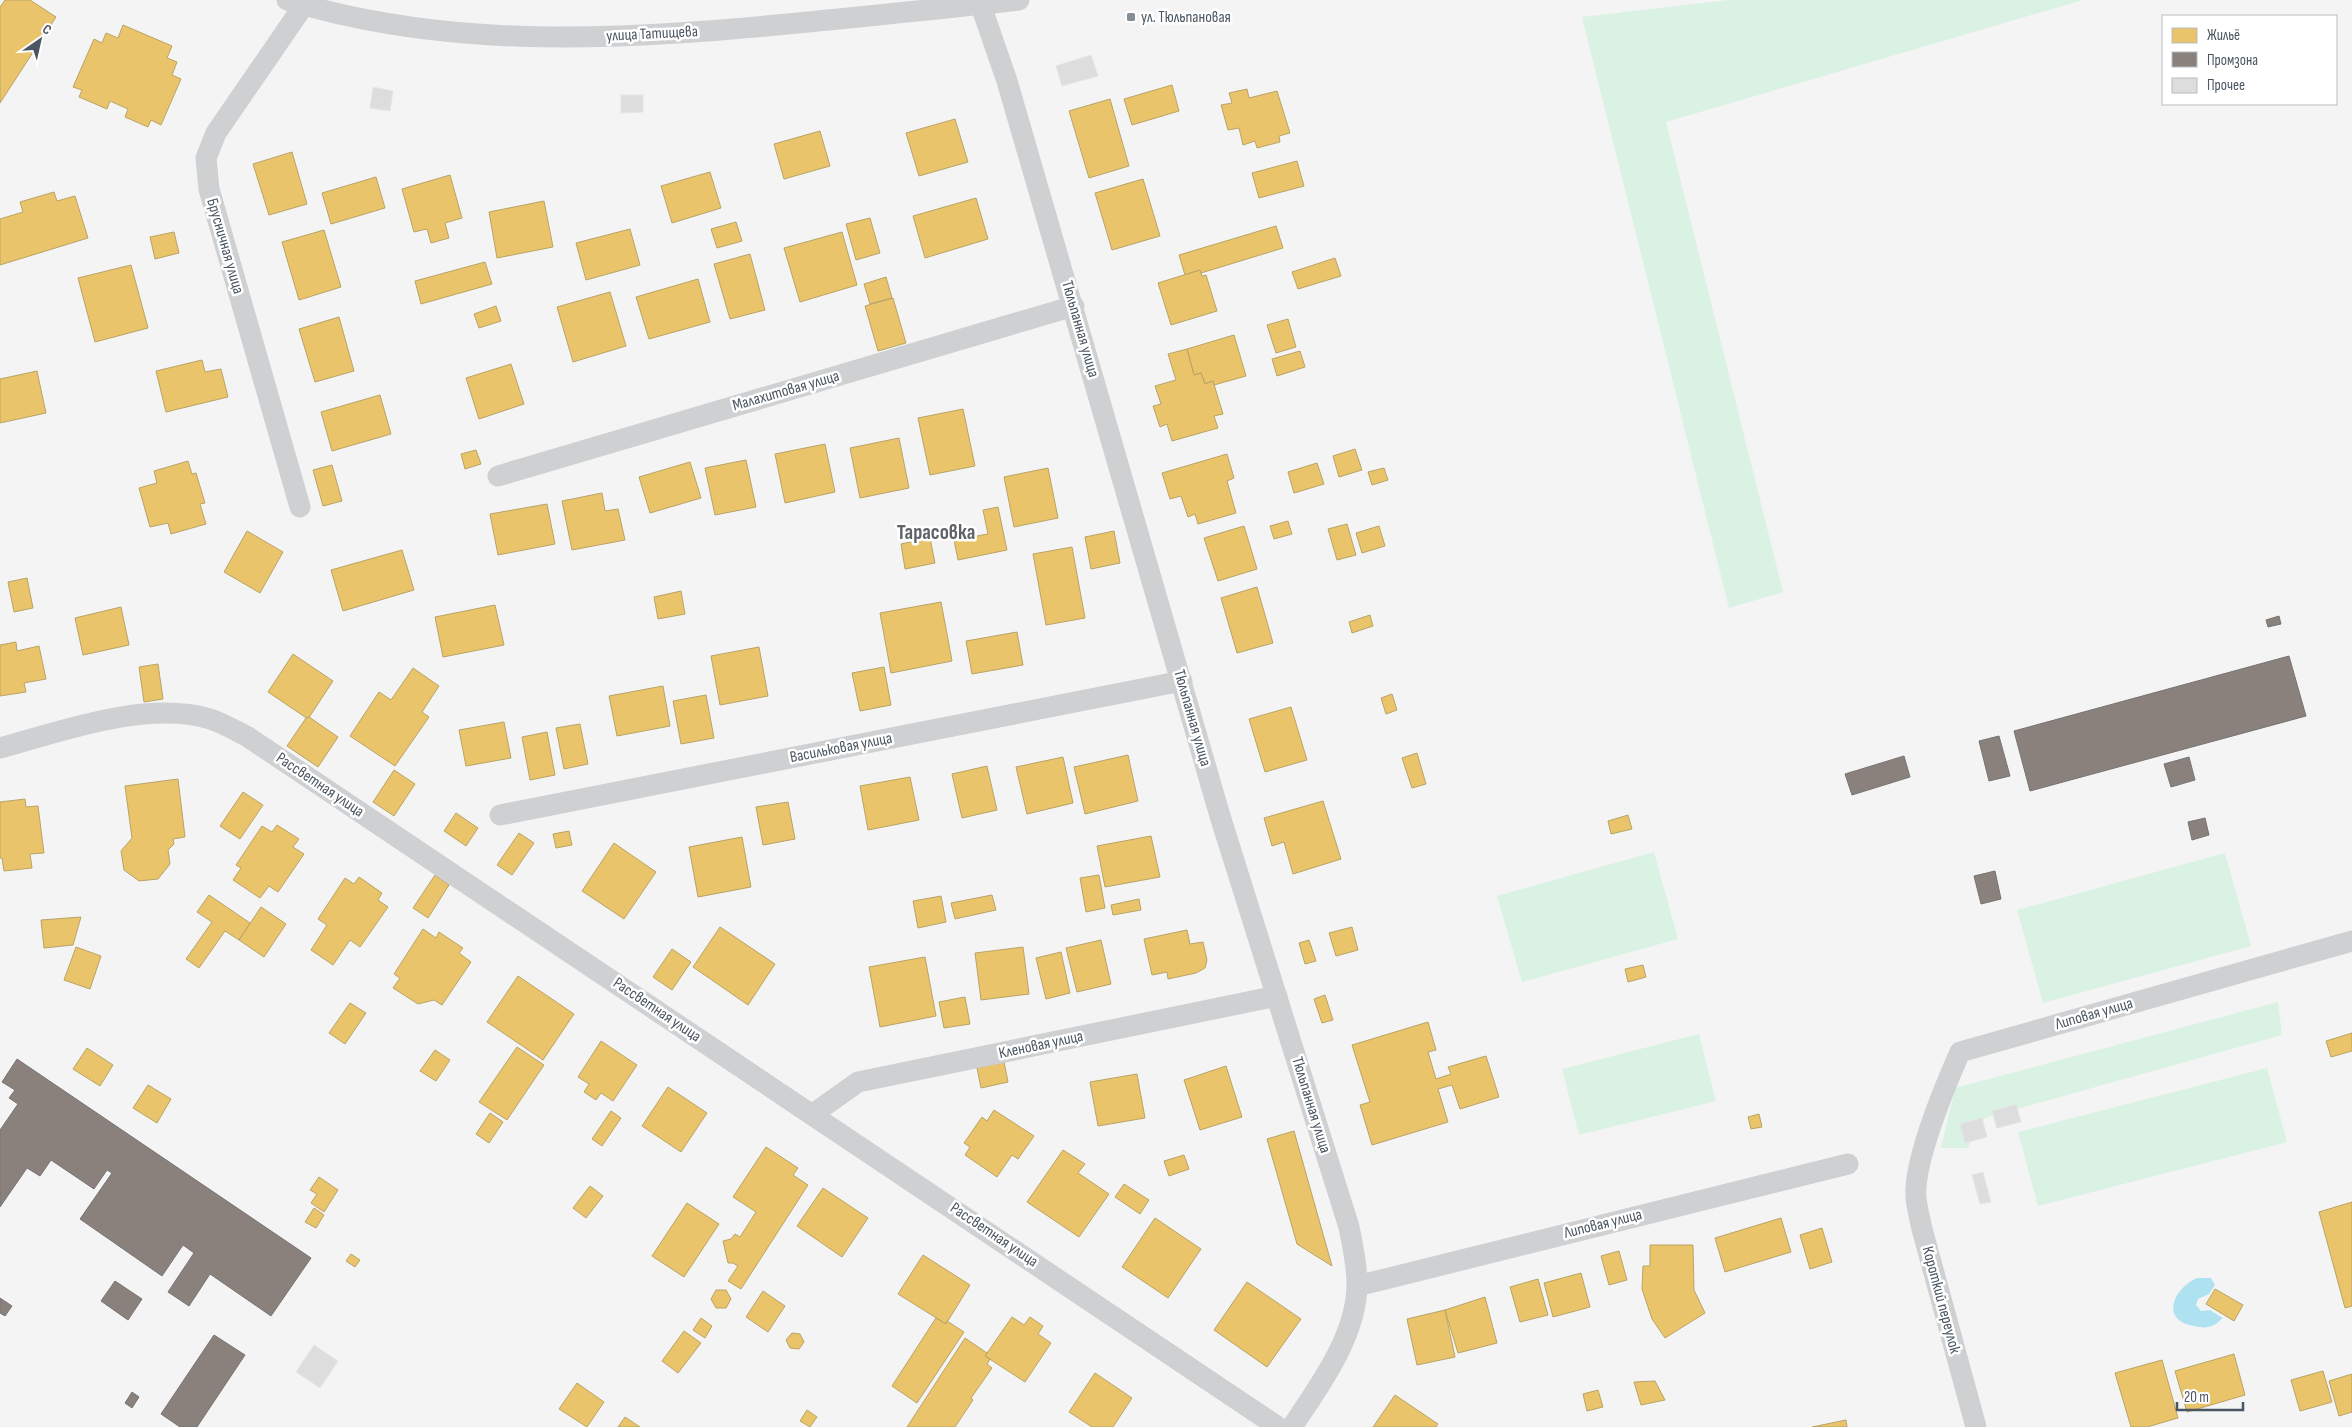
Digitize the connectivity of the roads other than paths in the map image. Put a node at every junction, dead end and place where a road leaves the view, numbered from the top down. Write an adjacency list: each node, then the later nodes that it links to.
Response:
1 (1019, 0): 2 (street, улица Татищева)
2 (979, 2): 3 (street, улица Татищева); 4 (street, Тюльпанная улица)
3 (295, 3): 6 (street, Брусничная улица)
4 (1074, 306): 5 (street, Малахитовая улица); 7 (street, Тюльпанная улица)
5 (498, 476)
6 (300, 507)
7 (1182, 682): 9 (street, Васильковая улица); 11 (street, Тюльпанная улица)
8 (0, 748): 12 (street, Рассветная улица)
9 (500, 815)
10 (2352, 941): 14 (street, Липовая улица)
11 (1277, 996): 12 (street, Кленовая улица); 15 (street, Тюльпанная улица)
12 (813, 1114): 16 (street, Рассветная улица)
13 (1848, 1164): 15 (street, Липовая улица)
14 (1917, 1173): 18 (street, Короткий переулок)
15 (1357, 1286): 17 (street, Тюльпанная улица)
16 (1278, 1427)
17 (1292, 1427)
18 (1976, 1427)

